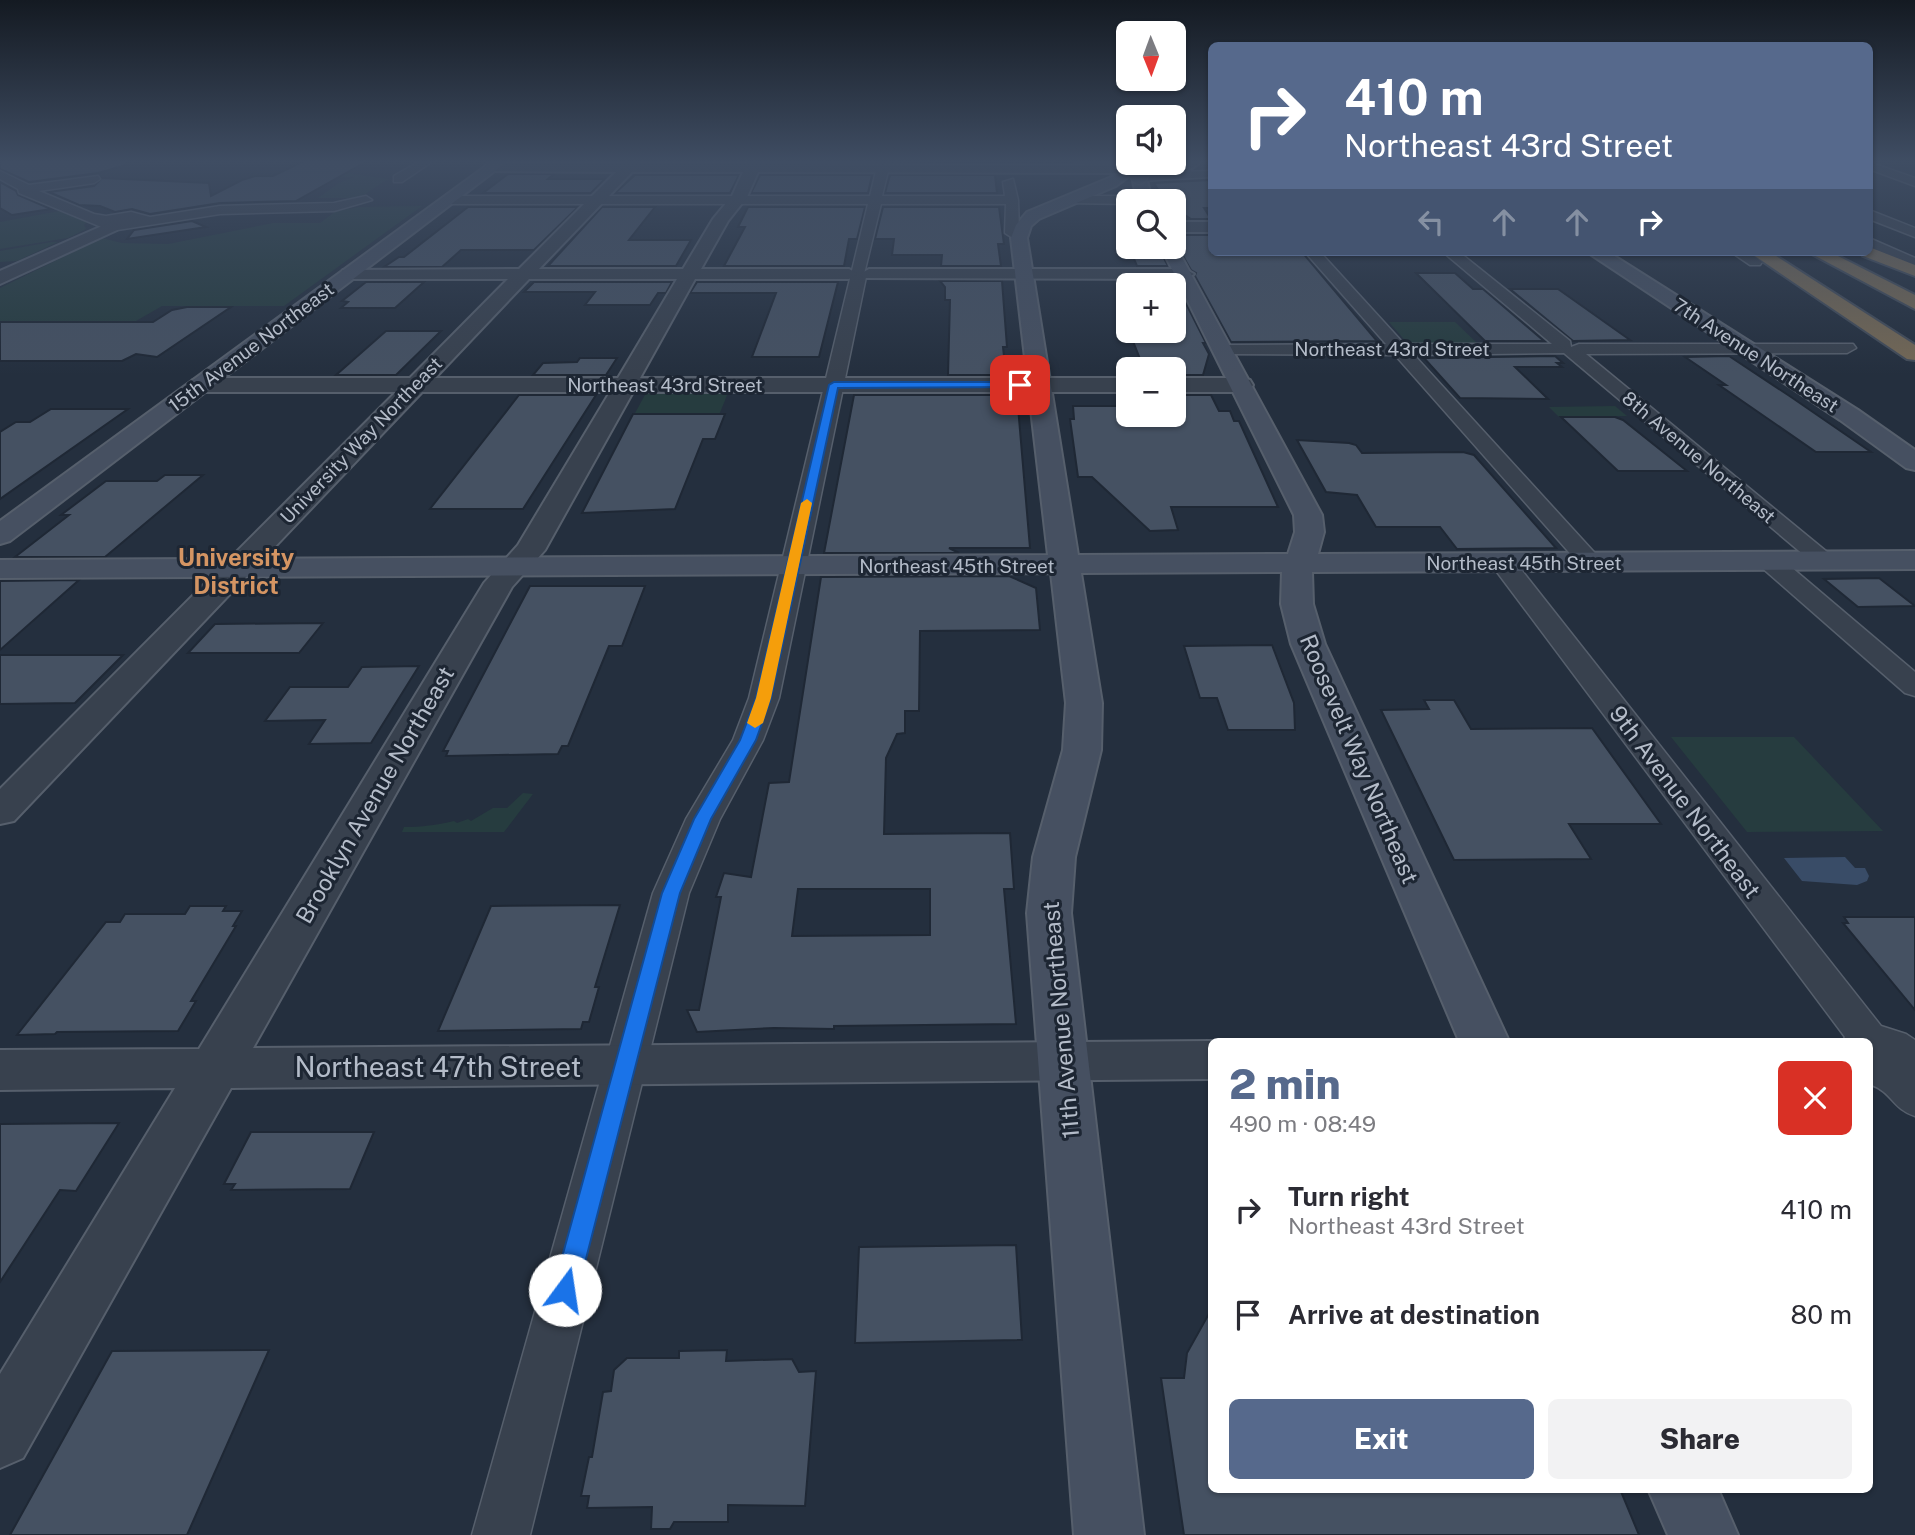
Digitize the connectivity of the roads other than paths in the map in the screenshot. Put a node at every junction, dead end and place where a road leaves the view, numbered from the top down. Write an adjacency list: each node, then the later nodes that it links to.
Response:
1 (92, 232): 30 (street)
2 (406, 232): 22 (main road, 15th Avenue Northeast)
3 (564, 232): 23 (street, University Way Northeast)
4 (714, 232): 24 (street, Brooklyn Avenue Northeast)
5 (868, 232): 25 (street)
6 (1012, 232): 10 (street, 11th Avenue Northeast)
7 (1021, 232): 10 (main road)
8 (1873, 233): 9 (street)
9 (1915, 233)
10 (1019, 238): 26 (main road, 11th Avenue Northeast)
11 (1873, 244): 20 (street)
12 (1873, 253): 21 (highway)
13 (1316, 256): 36 (street)
14 (1455, 256): 37 (street, 8th Avenue Northeast)
15 (1602, 256): 34 (main road, 7th Avenue Northeast)
16 (1791, 256): 32 (highway)
17 (1823, 256): 32 (highway)
18 (1855, 256): 31 (highway)
19 (1756, 257): 28 (highway)
20 (1915, 263)
21 (1915, 271)
22 (349, 274): 23 (street); 43 (main road, 15th Avenue Northeast)
23 (522, 274): 24 (street); 44 (street, University Way Northeast)
24 (689, 274): 25 (street); 41 (street, Brooklyn Avenue Northeast)
25 (859, 274): 26 (street); 45 (street)
26 (1023, 274): 27 (street); 46 (main road, 11th Avenue Northeast)
27 (1116, 274)
28 (1793, 274): 33 (highway); 39 (highway)
29 (1186, 276): 38 (main road, Roosevelt Way Northeast)
30 (0, 278)
31 (1915, 285)
32 (1909, 311)
33 (1915, 341)
34 (1745, 348): 35 (street, Northeast 43rd Street); 37 (street, Northeast 43rd Street); 48 (main road, 7th Avenue Northeast)
35 (1847, 348)
36 (1399, 349): 37 (street, Northeast 43rd Street); 38 (street, Northeast 43rd Street); 55 (street)
37 (1569, 349): 54 (street, 8th Avenue Northeast)
38 (1235, 350): 40 (main road, Roosevelt Way Northeast)
39 (1915, 354)
40 (1239, 380): 42 (street); 57 (main road, Roosevelt Way Northeast)
41 (626, 384): 44 (street, Northeast 43rd Street); 45 (street, Northeast 43rd Street); 61 (street, Brooklyn Avenue Northeast)
42 (1186, 384)
43 (201, 385): 44 (street, Northeast 43rd Street); 51 (main road, 15th Avenue Northeast)
44 (415, 385): 63 (street, University Way Northeast)
45 (834, 385): 46 (street, Northeast 43rd Street); 60 (street)
46 (1038, 385): 47 (street, Northeast 43rd Street); 59 (main road, 11th Avenue Northeast)
47 (1116, 385)
48 (1849, 415): 49 (main road); 50 (main road, 7th Avenue Northeast)
49 (1915, 446)
50 (1915, 462)
51 (0, 535)
52 (1915, 560): 54 (main road, Northeast 45th Street)
53 (1769, 561): 54 (main road, Northeast 45th Street); 55 (main road, Northeast 45th Street); 65 (street, 8th Avenue Northeast)
54 (1826, 561)
55 (1591, 562): 56 (main road, Northeast 45th Street)
56 (1503, 563): 58 (main road, Northeast 45th Street); 68 (street, 9th Avenue Northeast)
57 (1298, 564): 58 (main road, Northeast 45th Street); 59 (main road, Northeast 45th Street); 64 (main road, Roosevelt Way Northeast)
58 (1354, 564): 64 (main road)
59 (1065, 565): 60 (main road, Northeast 45th Street); 71 (main road, 11th Avenue Northeast)
60 (792, 567): 61 (main road, Northeast 45th Street); 73 (street)
61 (513, 568): 63 (main road, Northeast 45th Street); 74 (street, Brooklyn Avenue Northeast)
62 (0, 569): 63 (main road, Northeast 45th Street)
63 (237, 569): 66 (street, University Way Northeast)
64 (1305, 634): 67 (main road, Roosevelt Way Northeast)
65 (1915, 687)
66 (0, 813)
67 (1484, 1038)
68 (1872, 1038)
69 (1873, 1039): 72 (street, 9th Avenue Northeast)
70 (1208, 1060): 71 (street, Northeast 47th Street)
71 (1064, 1062): 73 (street, Northeast 47th Street); 79 (main road, 11th Avenue Northeast)
72 (1891, 1062)
73 (624, 1065): 74 (street, Northeast 47th Street); 78 (street)
74 (215, 1069): 75 (street, Northeast 47th Street); 76 (street, Brooklyn Avenue Northeast)
75 (0, 1070)
76 (0, 1435)
77 (1684, 1493): 80 (main road)
78 (502, 1535)
79 (1109, 1535)
80 (1703, 1535)

